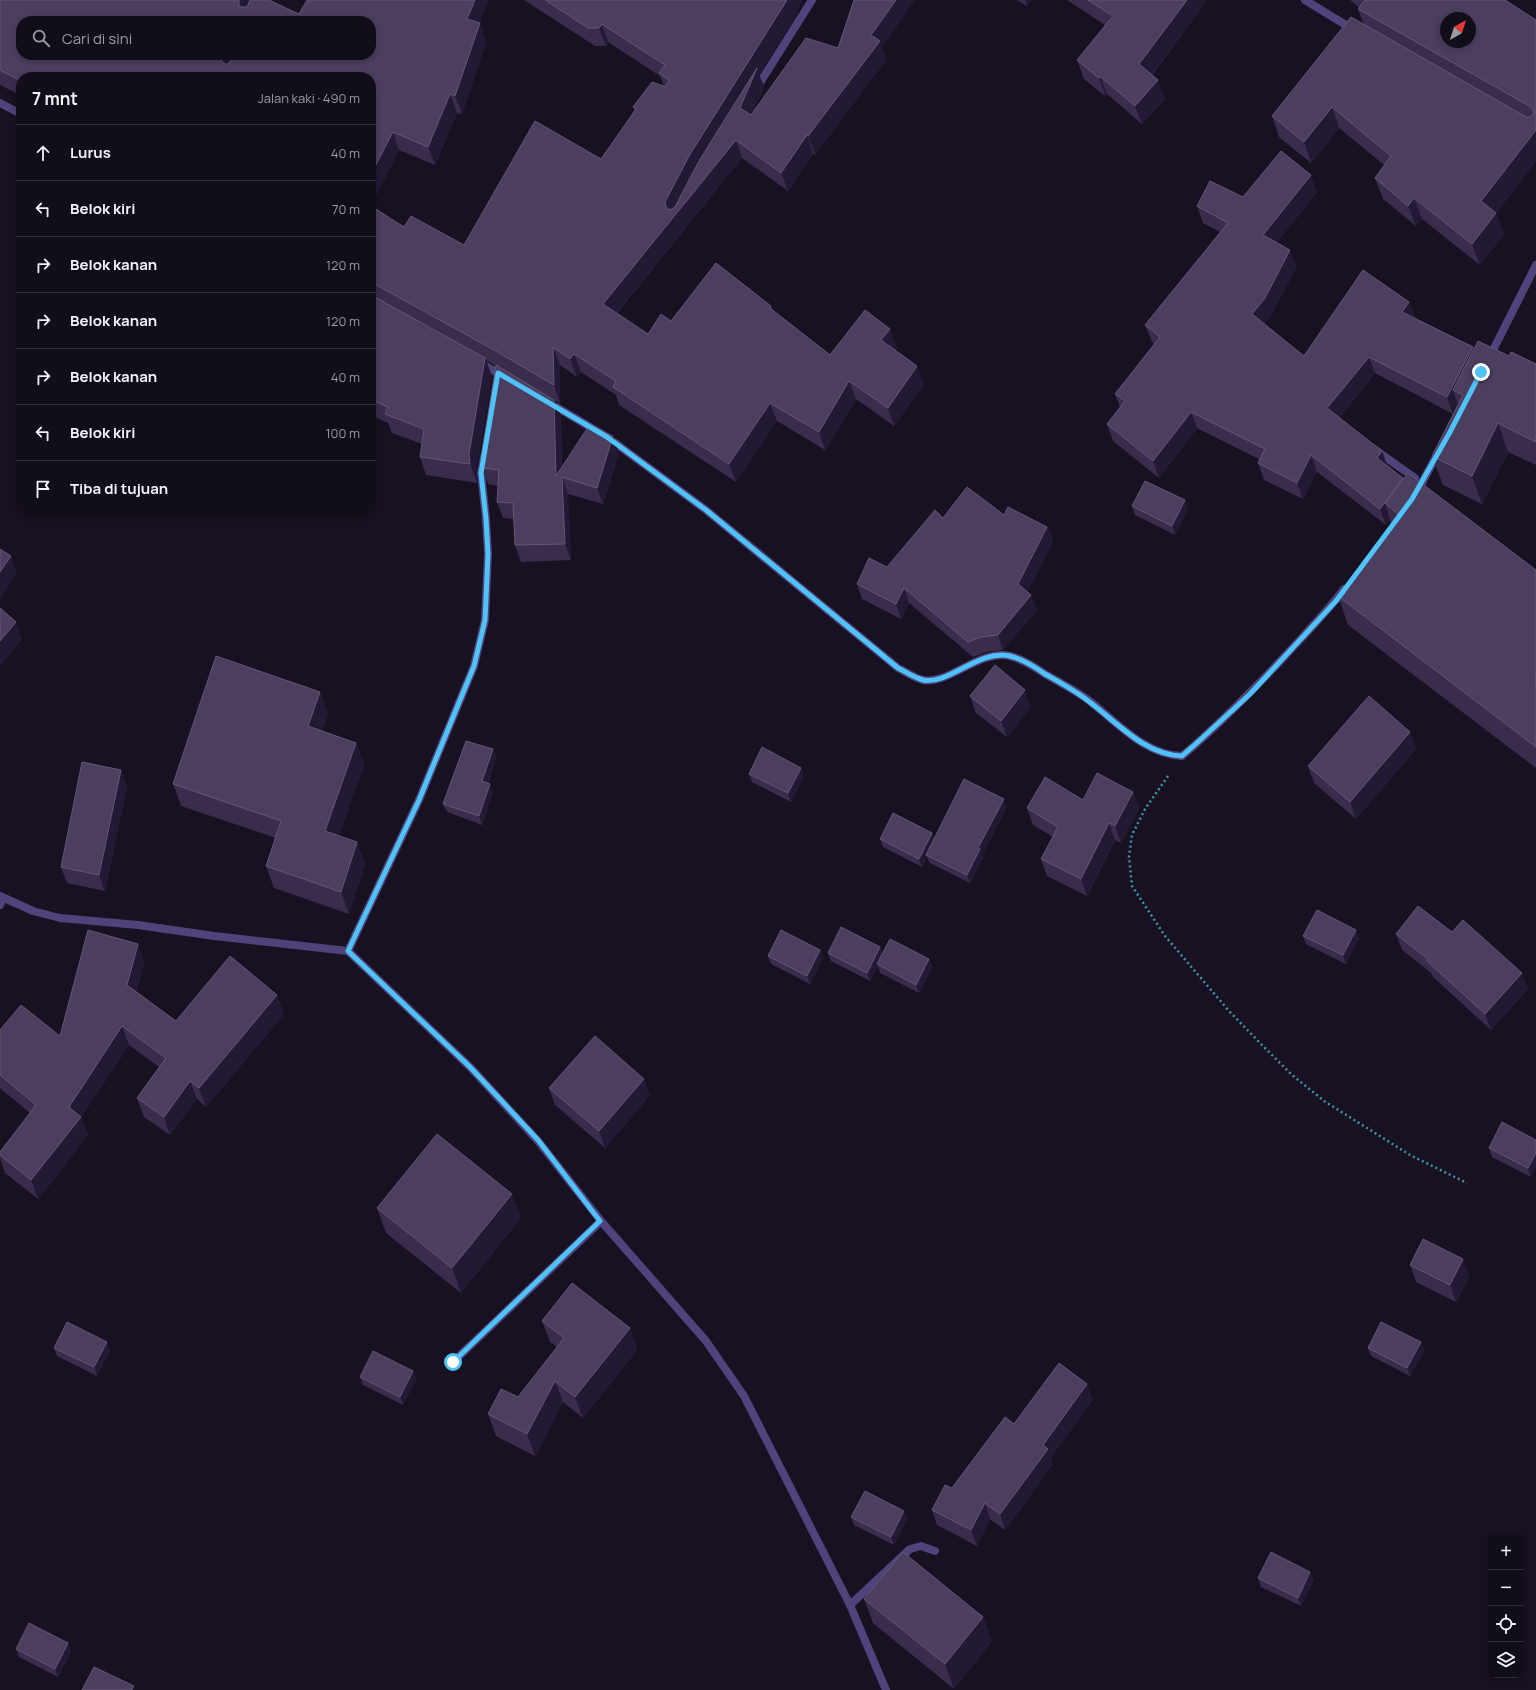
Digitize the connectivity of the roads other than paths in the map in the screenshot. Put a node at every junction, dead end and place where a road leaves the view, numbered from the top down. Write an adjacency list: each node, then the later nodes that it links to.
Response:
1 (812, 0): 4 (street)
2 (1305, 0): 3 (street)
3 (1360, 33)
4 (750, 98)
5 (0, 103): 6 (street)
6 (16, 111)
7 (1536, 265): 9 (street)
8 (471, 358): 10 (street)
9 (1485, 366)
10 (511, 381)
11 (539, 397): 17 (street)
12 (1443, 445): 15 (street)
13 (1370, 446): 15 (street)
14 (485, 450): 19 (street)
15 (1422, 483): 16 (street)
16 (1412, 499)
17 (1350, 582)
18 (1, 900): 19 (street)
19 (348, 951): 20 (street)
20 (600, 1221): 21 (street); 23 (street)
21 (453, 1362)
22 (935, 1551): 23 (street)
23 (850, 1605): 24 (street)
24 (886, 1690)

